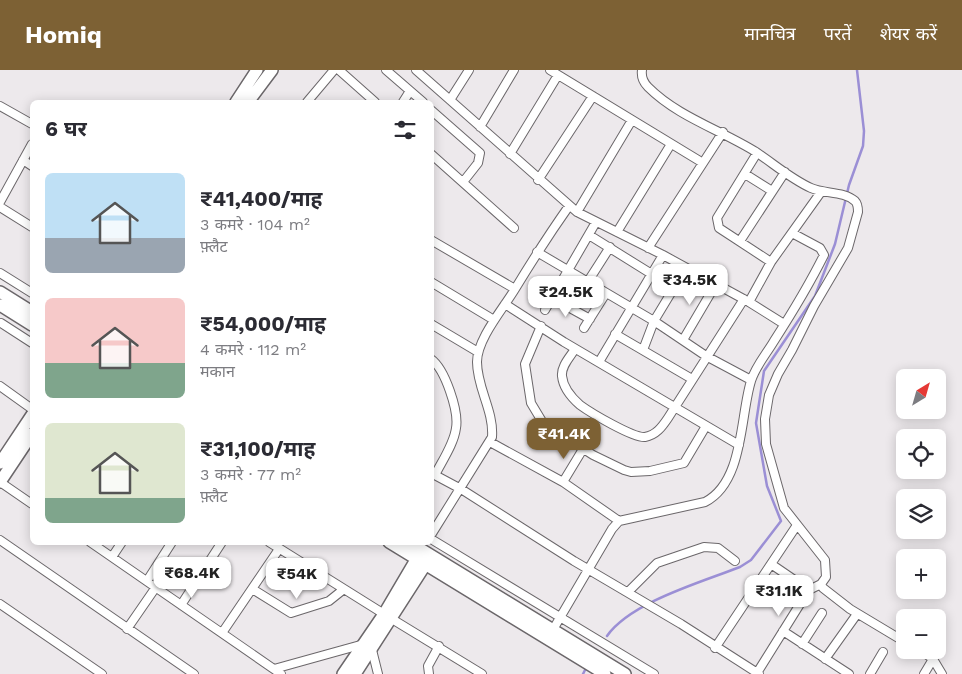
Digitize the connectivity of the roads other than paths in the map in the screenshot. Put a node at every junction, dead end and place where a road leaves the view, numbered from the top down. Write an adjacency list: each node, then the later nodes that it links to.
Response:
1 (257, 70): 14 (street)
2 (272, 70): 15 (street)
3 (334, 70): 16 (street)
4 (339, 70): 17 (street)
5 (386, 70): 12 (street)
6 (469, 70): 20 (street)
7 (514, 70): 25 (street)
8 (550, 70): 11 (street)
9 (642, 70): 26 (street)
10 (419, 71): 20 (street)
11 (558, 75): 13 (street); 30 (street)
12 (410, 91): 18 (street); 19 (street)
13 (593, 96): 23 (street); 37 (street)
14 (237, 100)
15 (250, 100)
16 (309, 100)
17 (373, 100)
18 (404, 100)
19 (421, 100)
20 (450, 100): 25 (street)
21 (0, 106): 24 (street)
22 (434, 113): 38 (street)
23 (632, 120): 27 (street); 44 (street)
24 (30, 123)
25 (480, 127): 30 (street)
26 (723, 132): 29 (street); 33 (street)
27 (671, 144): 33 (street); 48 (street)
28 (30, 148): 32 (street)
29 (757, 153): 35 (street); 36 (street)
30 (510, 154): 37 (street)
31 (434, 156): 38 (street)
32 (23, 160): 34 (street); 41 (street)
33 (703, 164): 54 (street)
34 (30, 165)
35 (785, 172): 39 (street); 40 (street)
36 (745, 174): 39 (street); 51 (street)
37 (538, 180): 42 (street)
38 (463, 182): 47 (street)
39 (772, 191): 51 (street)
40 (821, 192): 49 (street); 113 (street)
41 (0, 202)
42 (569, 206): 44 (street); 55 (street)
43 (0, 207): 46 (street)
44 (576, 212): 45 (street)
45 (596, 222): 48 (street); 50 (street)
46 (30, 226)
47 (514, 228)
48 (617, 232): 54 (street)
49 (792, 233): 57 (street); 81 (street)
50 (589, 235): 53 (street); 59 (street)
51 (740, 241): 57 (street)
52 (434, 242): 65 (street)
53 (610, 247): 61 (street); 62 (street)
54 (648, 248): 56 (street)
55 (537, 252): 59 (street); 65 (street)
56 (663, 255): 58 (street); 61 (street)
57 (771, 262): 70 (street)
58 (686, 268): 64 (street); 78 (street)
59 (567, 272): 62 (street); 69 (street)
60 (0, 273): 67 (street)
61 (650, 273): 72 (street)
62 (587, 283): 68 (street)
63 (434, 284): 77 (street)
64 (716, 284): 70 (street); 86 (street)
65 (515, 289): 71 (street)
66 (0, 292): 75 (street)
67 (30, 292)
68 (606, 293): 72 (street); 76 (street)
69 (552, 298): 74 (street); 76 (street)
70 (746, 300): 81 (street); 91 (street)
71 (505, 304): 77 (street); 83 (street)
72 (630, 307): 78 (street); 85 (street)
73 (4, 308): 79 (street); 80 (street)
74 (545, 310)
75 (30, 311)
76 (590, 319): 84 (street)
77 (494, 320): 90 (street)
78 (654, 321): 86 (street); 89 (street)
79 (0, 323): 87 (street)
80 (30, 324)
81 (784, 324): 95 (street)
82 (434, 326): 90 (street)
83 (541, 326): 88 (street); 104 (street)
84 (584, 328)
85 (615, 334): 89 (street); 93 (street)
86 (684, 340): 91 (street)
87 (30, 342)
88 (575, 349): 93 (street); 98 (street)
89 (643, 350): 94 (street)
90 (478, 352): 102 (street)
91 (706, 356): 94 (street); 95 (street)
92 (434, 362): 106 (street)
93 (599, 362): 98 (street)
94 (692, 379): 98 (street)
95 (751, 380): 103 (street)
96 (0, 386): 97 (street)
97 (30, 408)
98 (676, 408): 100 (street)
99 (30, 418): 105 (street)
100 (706, 426): 103 (street); 104 (street)
101 (30, 437): 108 (street)
102 (490, 442): 109 (street); 110 (street)
103 (740, 445): 112 (street)
104 (583, 449): 109 (street)
105 (0, 463)
106 (434, 472)
107 (434, 475): 110 (street)
108 (0, 482): 111 (street)
109 (563, 482): 112 (street)
110 (461, 489): 114 (street); 129 (street)
111 (30, 503)
112 (619, 522): 129 (street)
113 (797, 525): 128 (street); 131 (street)
114 (434, 532)
115 (434, 539): 142 (street)
116 (0, 540): 143 (street)
117 (94, 545): 126 (street)
118 (120, 545): 126 (street)
119 (170, 545): 130 (street)
120 (220, 545): 138 (street)
121 (273, 545): 124 (street)
122 (398, 545): 125 (street)
123 (414, 545): 125 (street)
124 (279, 549): 133 (street); 134 (street)
125 (424, 554): 141 (street); 146 (street)
126 (112, 557): 130 (street)
127 (735, 561): 136 (street)
128 (771, 564): 135 (street); 151 (street)
129 (590, 570): 136 (street); 142 (street)
130 (147, 581): 132 (street)
131 (821, 584): 135 (street); 140 (street)
132 (156, 587): 138 (street); 143 (street)
133 (344, 589): 134 (street); 141 (street)
134 (254, 590): 145 (street)
135 (810, 590): 144 (street)
136 (628, 592): 151 (street)
137 (0, 604): 157 (street)
138 (181, 605): 145 (street)
139 (822, 613): 148 (street)
140 (857, 614): 147 (street); 153 (street)
141 (388, 616): 149 (street); 150 (street)
142 (561, 618): 146 (street); 167 (street)
143 (127, 629): 158 (street)
144 (784, 631): 148 (street); 156 (street)
145 (222, 633): 155 (street)
146 (550, 635): 165 (street); 166 (street)
147 (896, 637)
148 (802, 644): 153 (street)
149 (439, 646): 163 (street); 164 (street)
150 (368, 647): 155 (street); 160 (street); 161 (street); 162 (street)
151 (715, 648): 156 (street)
152 (884, 652): 169 (street)
153 (825, 659): 168 (street)
154 (933, 659): 170 (street); 171 (street)
155 (274, 669): 159 (street)
156 (758, 673)
157 (102, 674)
158 (194, 674)
159 (281, 674)
160 (343, 674)
161 (355, 674)
162 (378, 674)
163 (429, 674)
164 (482, 674)
165 (604, 674)
166 (625, 674)
167 (654, 674)
168 (849, 674)
169 (870, 674)
170 (924, 674)
171 (942, 674)

